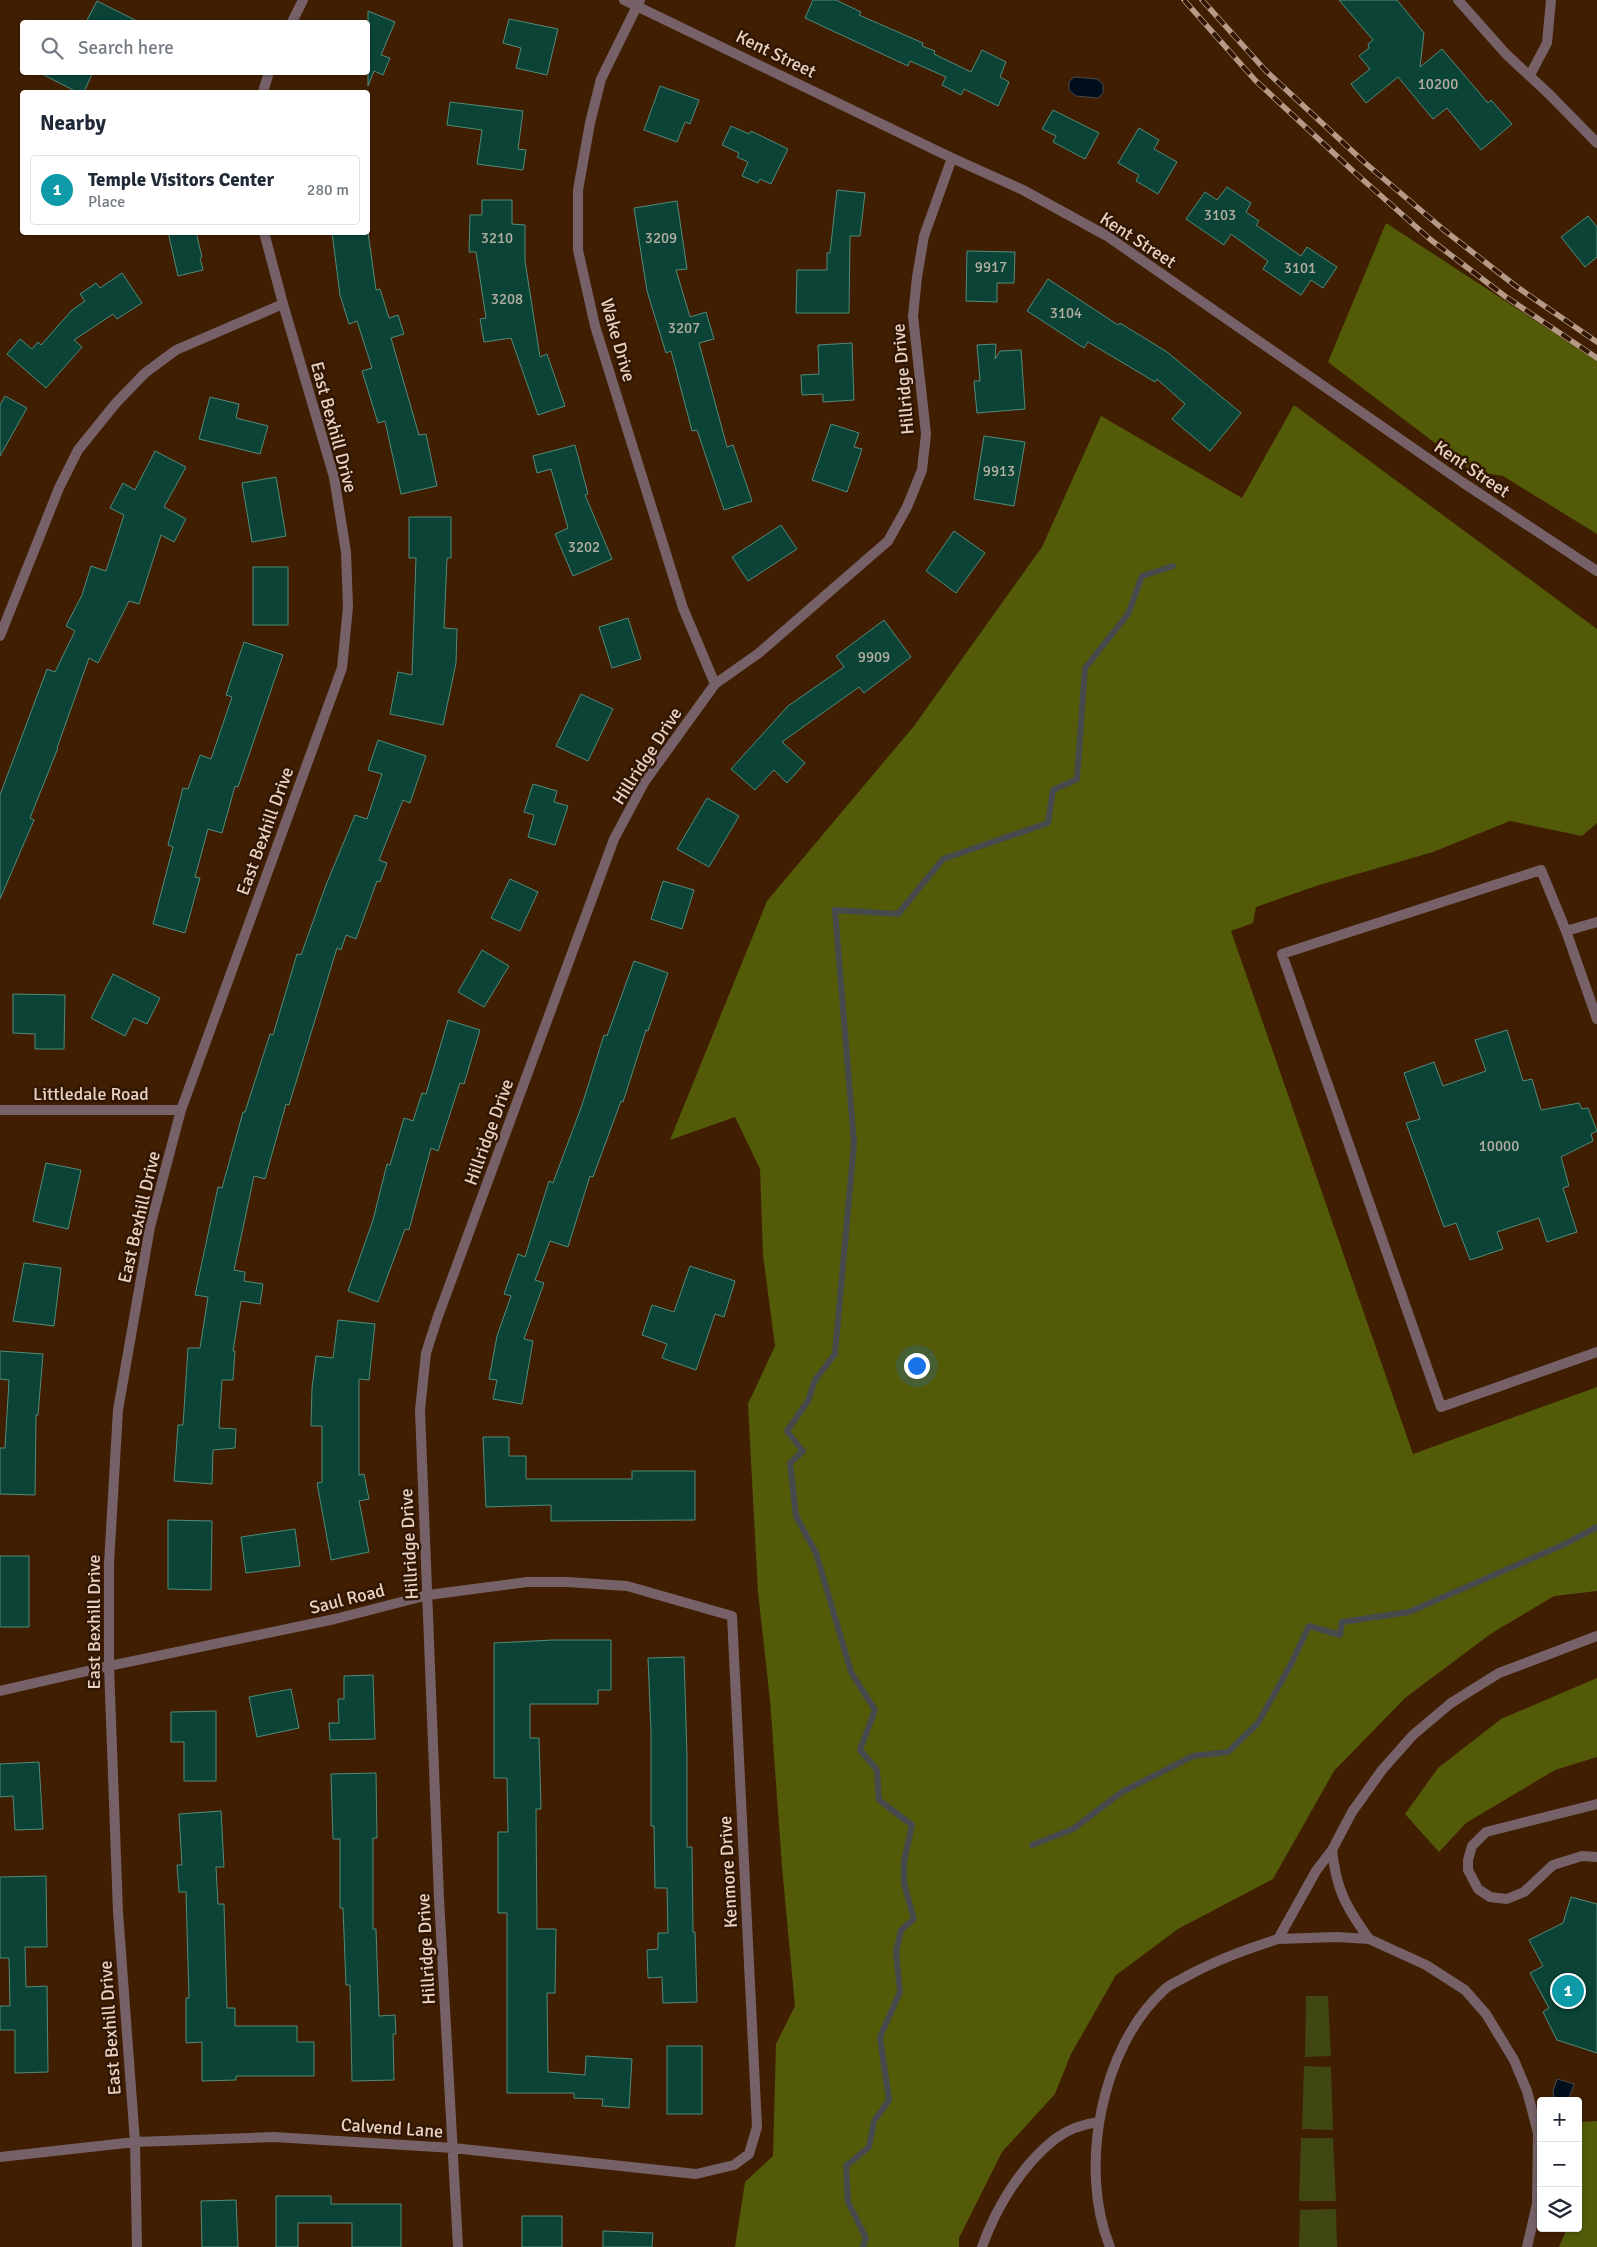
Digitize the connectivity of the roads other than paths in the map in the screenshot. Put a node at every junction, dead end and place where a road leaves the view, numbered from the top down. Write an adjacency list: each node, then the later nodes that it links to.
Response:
1 (303, 0): 6 (street)
2 (624, 0): 5 (street, Kent Street)
3 (1458, 0): 8 (street)
4 (1551, 0): 8 (street)
5 (639, 3): 11 (street, Kent Street); 16 (street, Wake Drive)
6 (293, 20)
7 (268, 75): 9 (street)
8 (1530, 75): 10 (street)
9 (264, 90)
10 (1597, 143)
11 (952, 158): 14 (street, Kent Street); 16 (street, Hillridge Drive)
12 (265, 235): 13 (street, East Bexhill Drive)
13 (282, 304): 15 (street); 21 (street, East Bexhill Drive)
14 (1597, 571)
15 (0, 636)
16 (715, 684): 23 (street, Hillridge Drive)
17 (1597, 922): 18 (street)
18 (1566, 932): 19 (street); 22 (street)
19 (1597, 1019)
20 (0, 1110): 21 (street, Littledale Road)
21 (181, 1110): 26 (street, East Bexhill Drive)
22 (1597, 1352)
23 (428, 1595): 24 (street, Saul Road); 26 (street, Saul Road); 36 (street, Hillridge Drive)
24 (732, 1616): 34 (street, Kenmore Drive)
25 (1597, 1636): 29 (street)
26 (110, 1666): 27 (street, Saul Road); 35 (street, East Bexhill Drive)
27 (0, 1691)
28 (1597, 1804): 30 (street)
29 (1332, 1850): 31 (street); 32 (street)
30 (1597, 1857)
31 (1278, 1939): 32 (street); 33 (street)
32 (1369, 1939): 42 (street)
33 (1098, 2122): 40 (street); 41 (street)
34 (757, 2127): 36 (street, Calvend Lane)
35 (135, 2142): 36 (street, Calvend Lane); 37 (street, Calvend Lane); 38 (street, East Bexhill Drive)
36 (453, 2148): 39 (street, Hillridge Drive)
37 (0, 2158)
38 (137, 2247)
39 (458, 2247)
40 (982, 2247)
41 (1110, 2247)
42 (1527, 2247)

